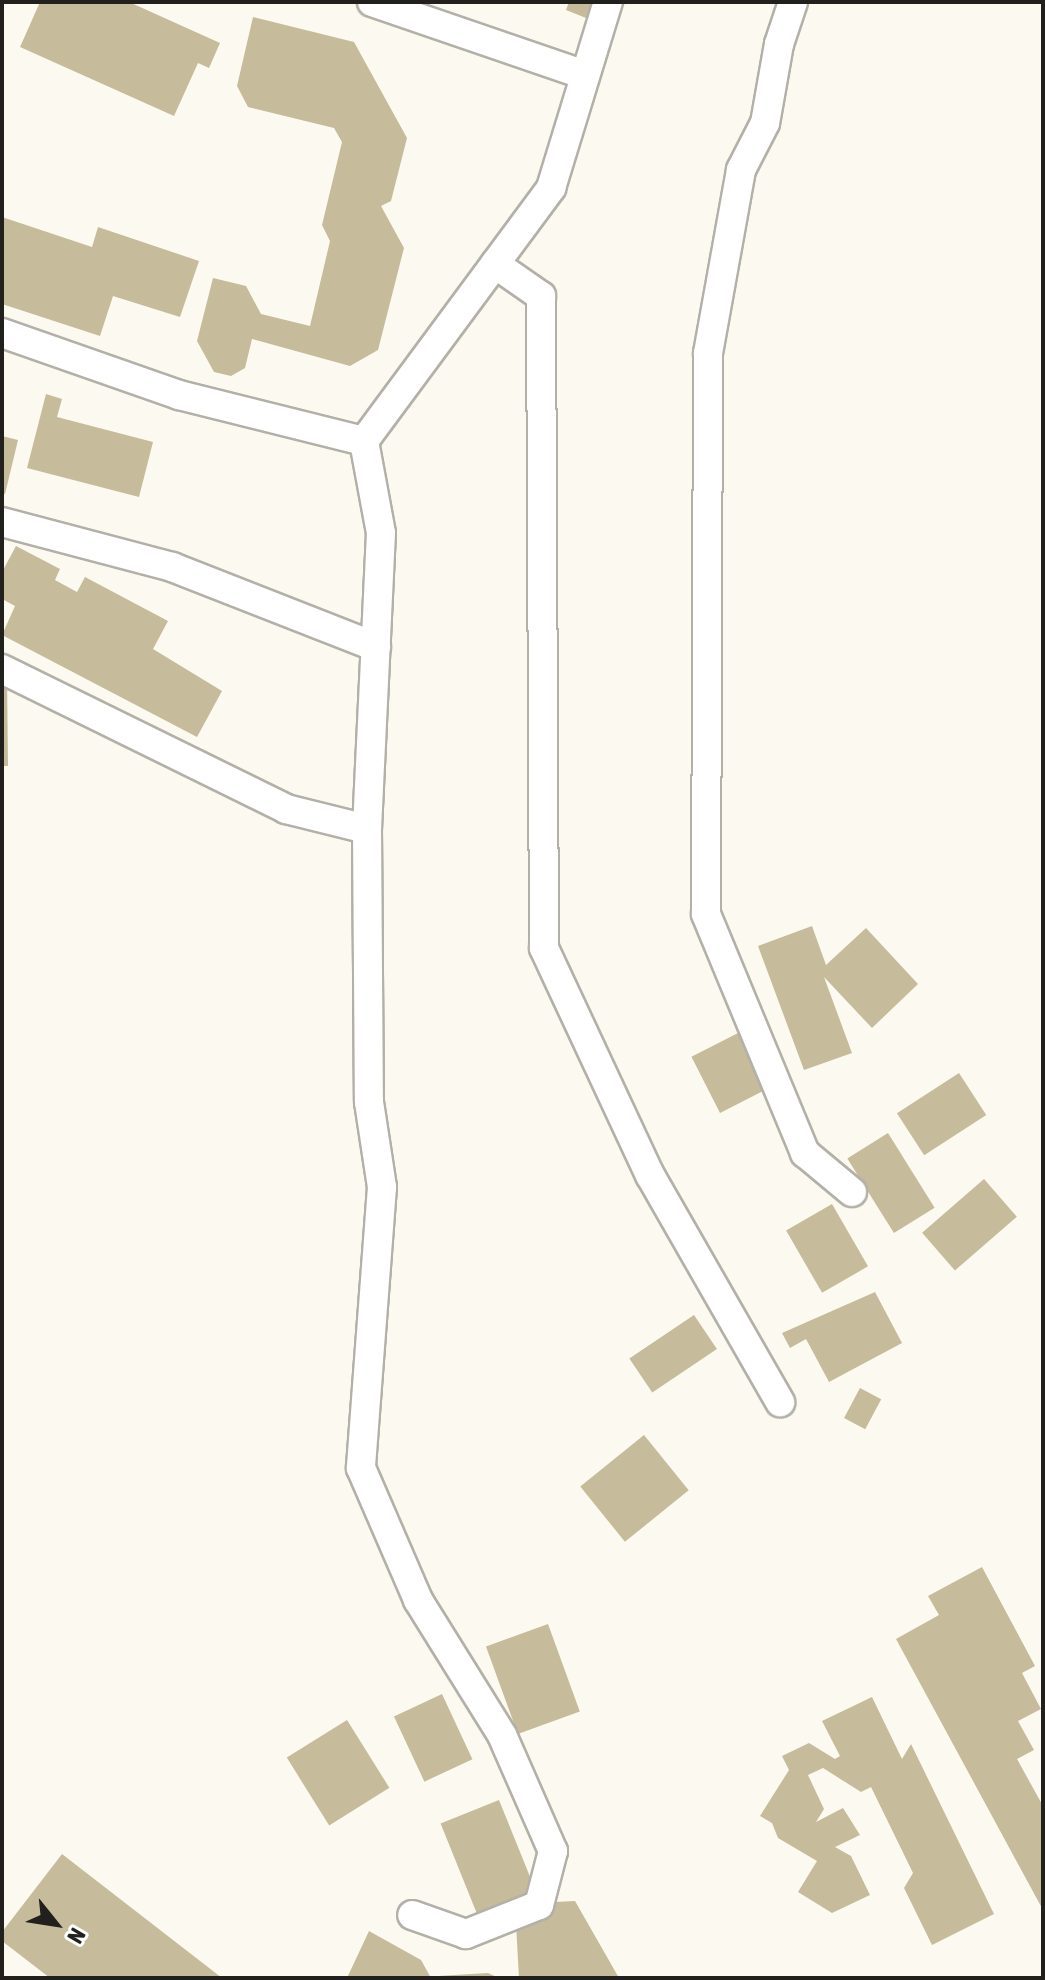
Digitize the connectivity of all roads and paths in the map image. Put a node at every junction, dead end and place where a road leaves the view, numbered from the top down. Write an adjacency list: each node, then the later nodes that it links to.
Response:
1 (372, 2): 4 (street)
2 (608, 2): 5 (street)
3 (793, 2): 13 (street)
4 (418, 9): 5 (street)
5 (585, 75): 6 (street)
6 (495, 264): 8 (street); 14 (street)
7 (2, 333): 8 (street)
8 (364, 441): 10 (street)
9 (2, 522): 10 (street)
10 (376, 647): 12 (street)
11 (2, 669): 12 (street)
12 (367, 829): 15 (street)
13 (852, 1192)
14 (780, 1402)
15 (412, 1915)

